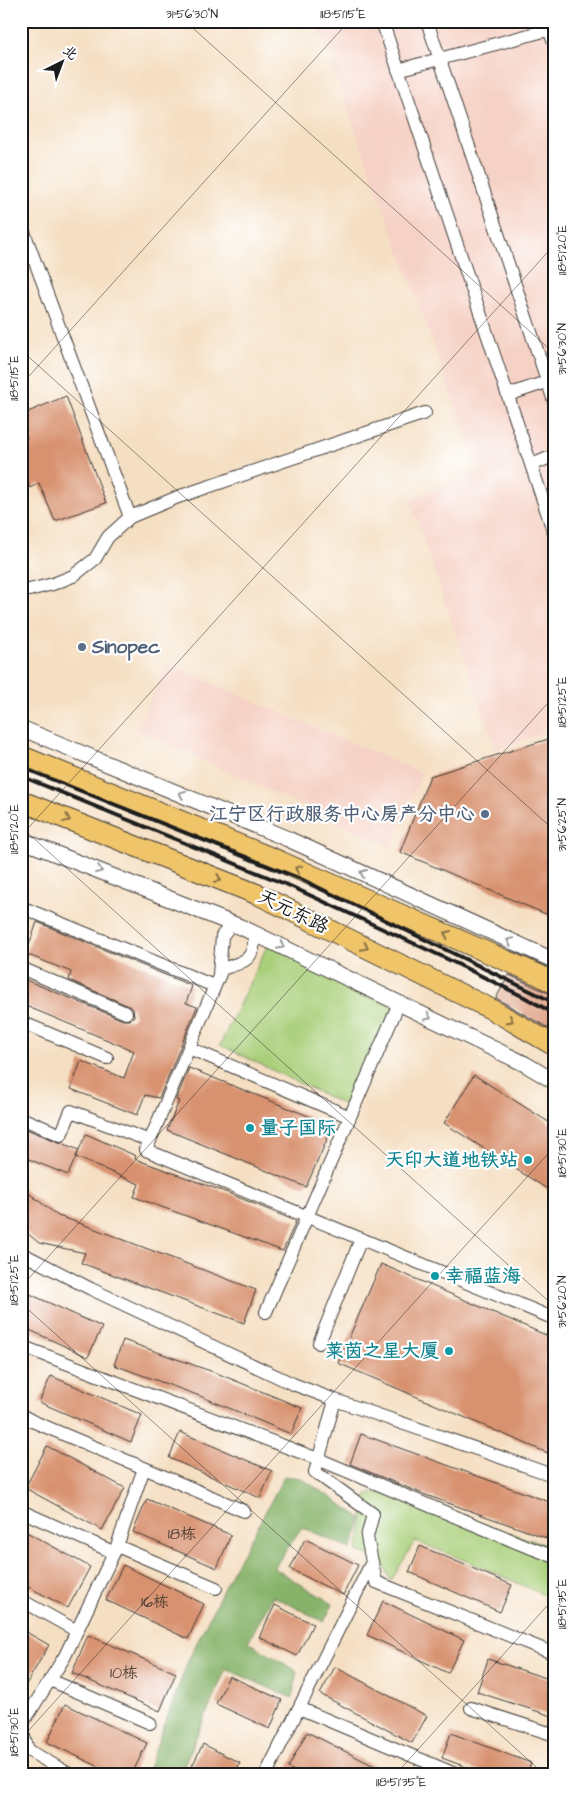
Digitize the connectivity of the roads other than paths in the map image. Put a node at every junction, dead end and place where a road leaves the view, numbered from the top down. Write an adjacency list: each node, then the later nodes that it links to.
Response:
1 (382, 21): 6 (street)
2 (427, 21): 5 (street)
3 (552, 29): 4 (street); 5 (street)
4 (555, 46)
5 (440, 58): 6 (street); 8 (street)
6 (398, 70): 9 (street)
7 (21, 224): 14 (street)
8 (551, 380): 9 (street); 10 (street)
9 (508, 395): 13 (street)
10 (555, 404)
11 (425, 413): 14 (street)
12 (555, 455): 13 (street)
13 (532, 465): 15 (street)
14 (130, 517): 16 (street)
15 (555, 536)
16 (21, 592)
17 (21, 728): 24 (street, one-way to 17)
18 (21, 756): 27 (highway, one-way to 18)
19 (21, 801): 31 (highway, 天元东路, one-way to 31)
20 (21, 840): 22 (street, 天元东路, one-way to 22)
21 (21, 907): 26 (street)
22 (232, 923): 23 (street, 天元东路); 26 (street)
23 (254, 933): 26 (street); 28 (street, 天元东路, one-way to 28)
24 (554, 960)
25 (21, 968): 29 (street)
26 (217, 980): 32 (street)
27 (555, 984)
28 (399, 1003): 34 (street, 天元东路, one-way to 34); 35 (street)
29 (126, 1013)
30 (21, 1022): 33 (street)
31 (555, 1046)
32 (188, 1048): 35 (street); 37 (street)
33 (106, 1058)
34 (555, 1082)
35 (350, 1117): 38 (street)
36 (21, 1118): 37 (street)
37 (150, 1141): 38 (street)
38 (307, 1217): 39 (street); 41 (street)
39 (361, 1239): 42 (street); 43 (street)
40 (21, 1253): 45 (street)
41 (266, 1312)
42 (555, 1319)
43 (319, 1343)
44 (21, 1346): 47 (street)
45 (335, 1400): 47 (street); 49 (street)
46 (21, 1415): 48 (street)
47 (318, 1459): 53 (street); 54 (street)
48 (144, 1468): 51 (street); 52 (street)
49 (555, 1476)
50 (21, 1511): 52 (street)
51 (244, 1511)
52 (115, 1549): 55 (street); 57 (street)
53 (555, 1557)
54 (372, 1562): 58 (street); 60 (street)
55 (216, 1588)
56 (21, 1600): 57 (street)
57 (77, 1631): 59 (street)
58 (555, 1654)
59 (50, 1680): 62 (street); 63 (street)
60 (299, 1708): 66 (street); 67 (street)
61 (471, 1708): 64 (street)
62 (150, 1723)
63 (21, 1727): 65 (street)
64 (555, 1735)
65 (69, 1774)
66 (266, 1774)
67 (455, 1774)

